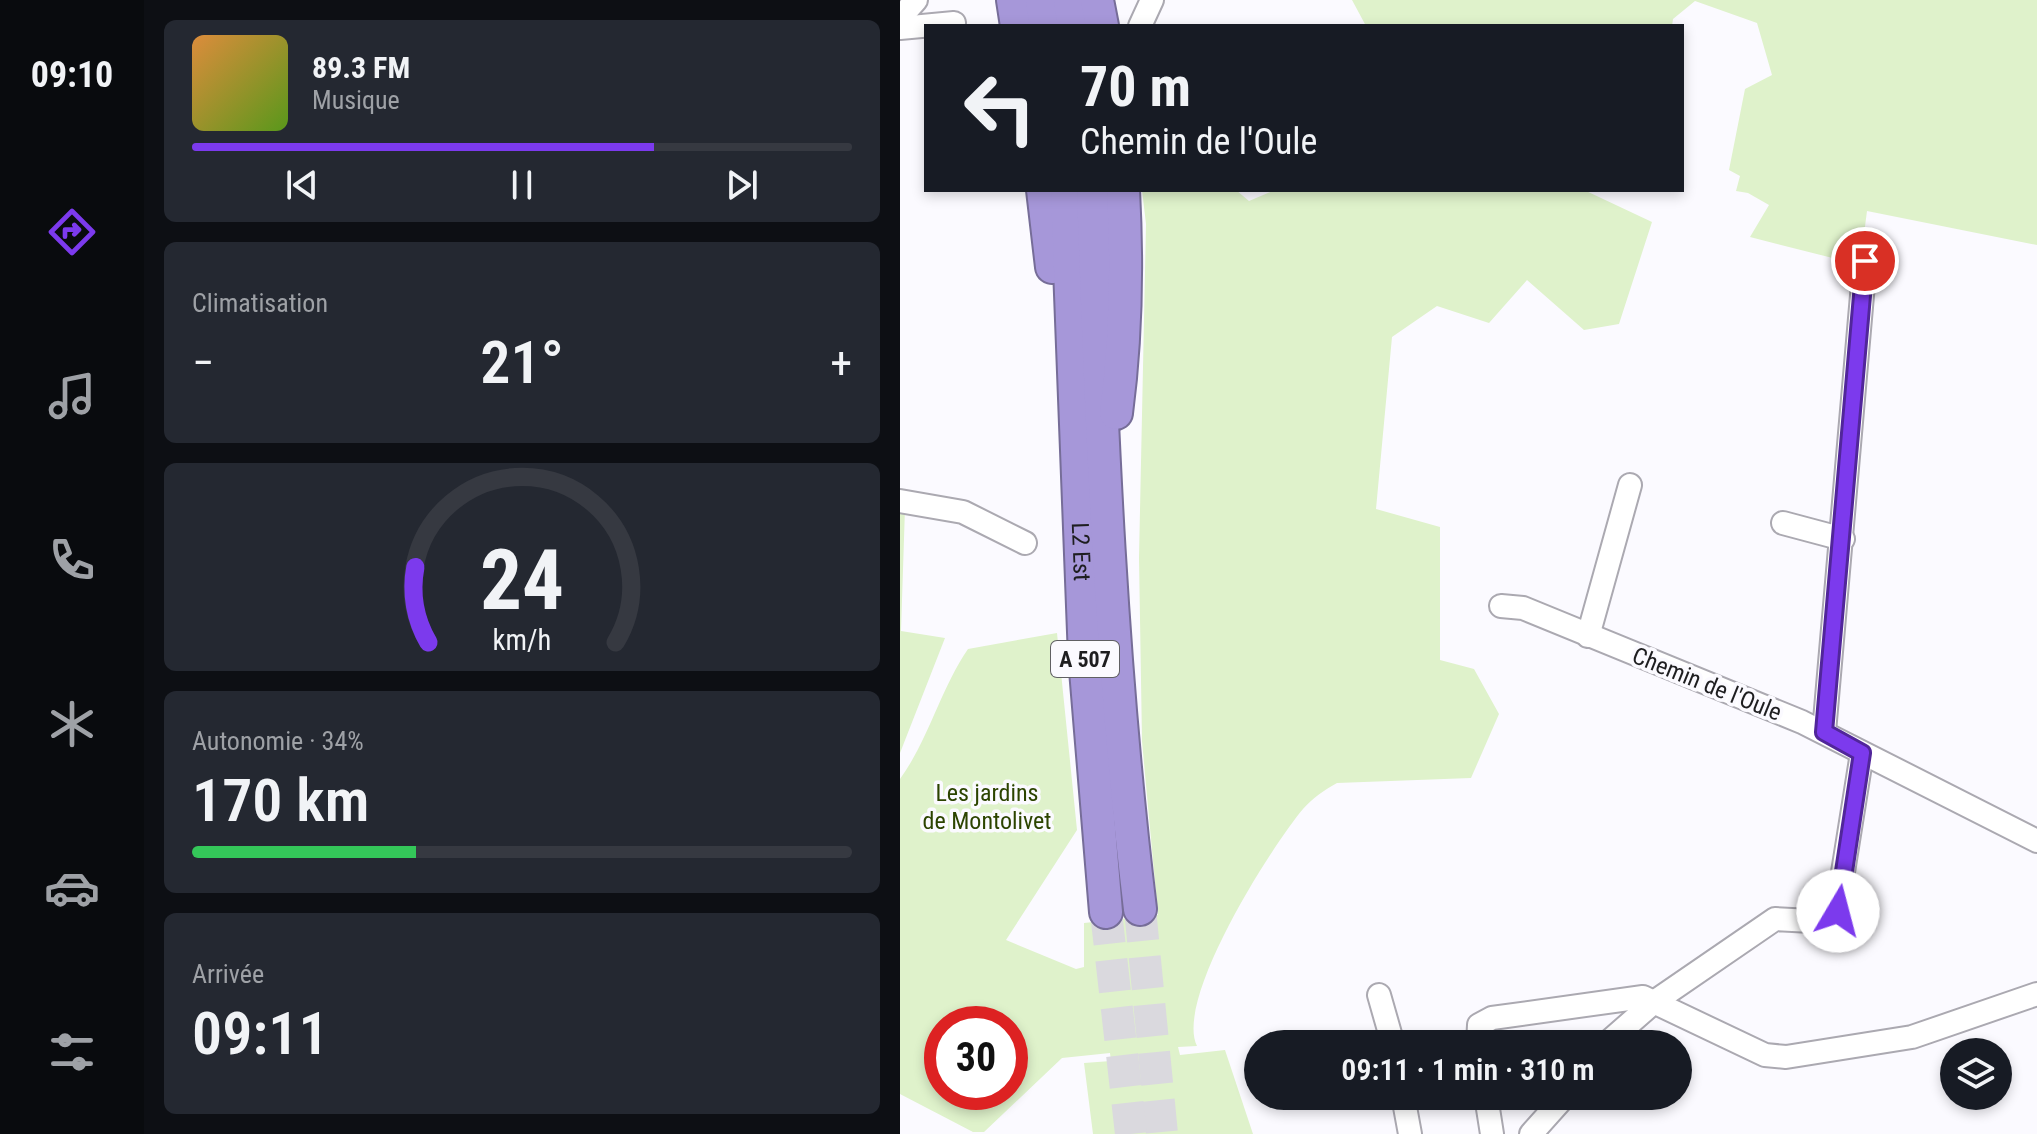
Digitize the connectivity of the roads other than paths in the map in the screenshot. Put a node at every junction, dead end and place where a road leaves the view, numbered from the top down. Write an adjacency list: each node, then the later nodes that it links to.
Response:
1 (916, 0): 7 (street)
2 (1013, 0): 10 (highway)
3 (1042, 0): 11 (highway)
4 (1070, 0): 12 (highway)
5 (1097, 0): 13 (highway)
6 (1152, 0): 14 (street)
7 (900, 18)
8 (954, 23): 9 (street)
9 (943, 24)
10 (1017, 24)
11 (1046, 24)
12 (1074, 24)
13 (1102, 24)
14 (1141, 24)
15 (924, 26): 16 (street)
16 (900, 28)
17 (1043, 192): 22 (highway)
18 (1067, 192): 22 (highway, L2 Est / A 507)
19 (1093, 192): 24 (highway, L2 Est / A 507)
20 (1123, 192): 24 (highway)
21 (1865, 261): 27 (street)
22 (1074, 405): 35 (highway, L2 Est / A 507)
23 (1630, 485): 30 (street)
24 (1106, 491): 34 (highway, L2 Est / A 507)
25 (900, 501): 28 (street)
26 (1783, 523): 27 (street)
27 (1843, 539): 31 (street)
28 (1025, 543)
29 (1501, 606): 30 (street, Chemin de l'Oule)
30 (1588, 636): 31 (street, Chemin de l'Oule)
31 (1824, 732): 32 (street, Chemin de l'Oule)
32 (1862, 753): 33 (street, Chemin de l'Oule); 38 (street)
33 (2037, 841)
34 (1140, 909)
35 (1106, 912)
36 (2037, 994): 38 (street)
37 (1379, 995): 39 (street)
38 (1654, 1002): 40 (street); 41 (street)
39 (1389, 1030)
40 (1479, 1030)
41 (1622, 1030)
42 (1406, 1110): 45 (street)
43 (1488, 1110): 46 (street)
44 (1552, 1110): 47 (street)
45 (1410, 1134)
46 (1492, 1134)
47 (1531, 1134)

